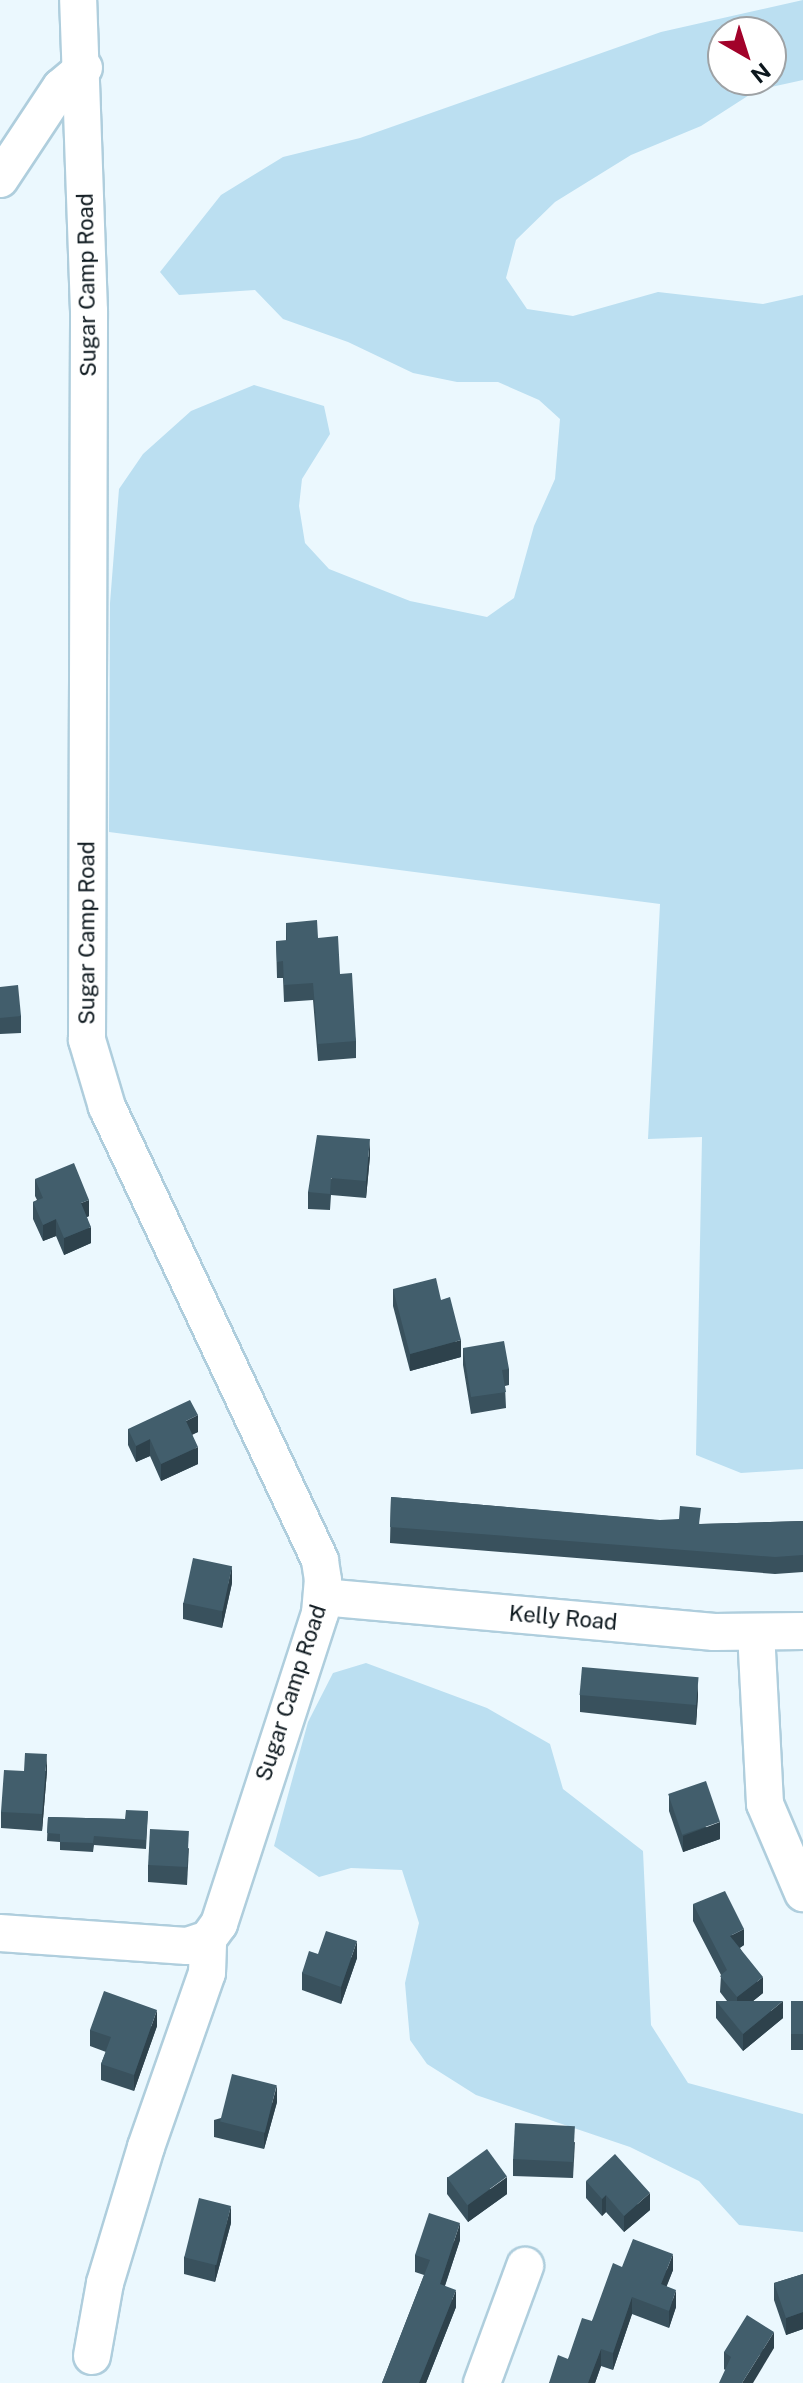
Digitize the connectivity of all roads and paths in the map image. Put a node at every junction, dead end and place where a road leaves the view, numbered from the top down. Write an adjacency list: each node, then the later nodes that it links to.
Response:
1 (78, 0): 2 (street, Sugar Camp Road)
2 (84, 68): 3 (street); 4 (street, Sugar Camp Road)
3 (0, 179)
4 (322, 1597): 6 (street, Kelly Road); 9 (street, Sugar Camp Road)
5 (803, 1631): 6 (street, Kelly Road)
6 (756, 1632): 7 (street)
7 (803, 1893)
8 (0, 1933): 9 (street)
9 (208, 1939): 11 (street, Sugar Camp Road)
10 (525, 2266): 12 (street)
11 (92, 2356)
12 (482, 2383)

